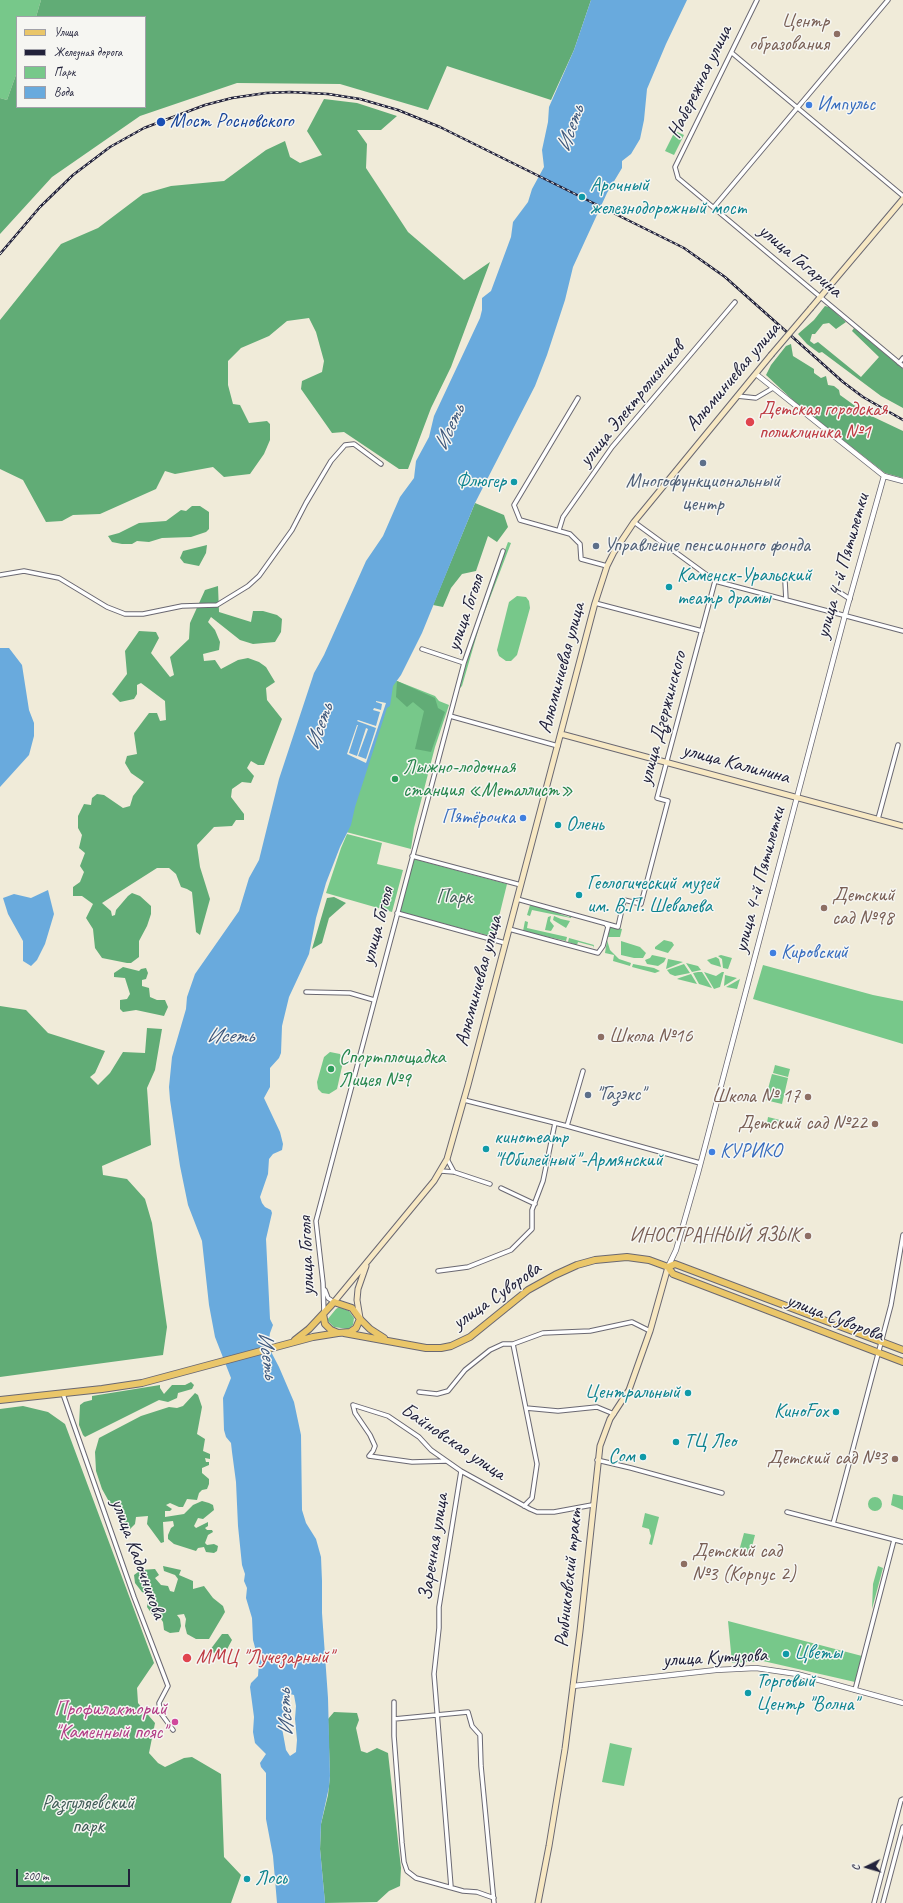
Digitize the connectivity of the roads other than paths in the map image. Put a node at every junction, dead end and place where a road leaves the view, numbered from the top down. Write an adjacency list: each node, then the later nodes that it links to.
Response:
1 (757, 0): 3 (street, Набережная улица)
2 (888, 0): 4 (street)
3 (732, 53): 4 (street); 5 (street, Набережная улица)
4 (796, 107): 6 (street); 7 (street)
5 (678, 178): 7 (street, улица Гагарина)
6 (903, 198): 8 (main road, Алюминиевая улица)
7 (714, 207): 8 (street, улица Гагарина)
8 (820, 297): 11 (street, улица Гагарина); 13 (main road, Алюминиевая улица, bridge)
9 (735, 302): 21 (street, улица Электролизников)
10 (903, 358): 11 (street)
11 (899, 363): 12 (street, улица Гагарина)
12 (903, 366)
13 (756, 374): 14 (street); 15 (main road, Алюминиевая улица)
14 (773, 388): 15 (street); 18 (street)
15 (737, 396): 20 (main road, Алюминиевая улица)
16 (578, 398): 21 (street)
17 (380, 464): 24 (street)
18 (884, 476): 19 (street); 28 (street, улица 4-й Пятилетки)
19 (903, 481)
20 (634, 522): 23 (main road, Алюминиевая улица); 25 (street)
21 (559, 530): 23 (street)
22 (503, 551): 35 (street, улица Гоголя)
23 (607, 566): 30 (main road, Алюминиевая улица)
24 (0, 575)
25 (715, 581): 29 (street); 33 (street, улица Дзержинского)
26 (785, 581): 29 (street)
27 (832, 588): 28 (street)
28 (850, 599): 31 (street, улица 4-й Пятилетки)
29 (786, 600): 31 (street)
30 (595, 603): 33 (street); 37 (main road, Алюминиевая улица)
31 (845, 615): 32 (street); 41 (street, улица 4-й Пятилетки)
32 (903, 630)
33 (702, 631): 40 (street, улица Дзержинского)
34 (422, 648): 35 (street)
35 (464, 663): 36 (street, улица Гоголя)
36 (450, 716): 39 (street); 44 (street, улица Гоголя)
37 (561, 734): 39 (main road, Алюминиевая улица); 40 (main road, улица Калинина)
38 (898, 745): 42 (street)
39 (558, 746): 45 (main road, Алюминиевая улица)
40 (667, 763): 41 (main road, улица Калинина); 48 (street, улица Дзержинского)
41 (797, 797): 42 (main road, улица Калинина); 58 (street, улица 4-й Пятилетки)
42 (878, 819): 43 (main road, улица Калинина)
43 (903, 826)
44 (412, 856): 45 (street); 47 (street, улица Гоголя)
45 (521, 885): 46 (main road, Алюминиевая улица)
46 (517, 899): 48 (street); 49 (main road, Алюминиевая улица)
47 (397, 913): 50 (street); 52 (street, улица Гоголя)
48 (606, 924): 49 (street)
49 (509, 930): 50 (main road, Алюминиевая улица)
50 (505, 943): 54 (main road, Алюминиевая улица)
51 (306, 992): 52 (street)
52 (374, 1000): 68 (street, улица Гоголя)
53 (582, 1071): 56 (street)
54 (464, 1100): 55 (street); 57 (main road, Алюминиевая улица)
55 (555, 1123): 56 (street); 63 (street)
56 (567, 1126): 58 (street)
57 (447, 1160): 59 (main road, Алюминиевая улица); 60 (street)
58 (700, 1163): 66 (street, улица 4-й Пятилетки)
59 (441, 1171): 60 (street); 65 (main road, Алюминиевая улица)
60 (454, 1172): 61 (street)
61 (490, 1184)
62 (501, 1188): 63 (street)
63 (535, 1204): 67 (street)
64 (903, 1235): 75 (street)
65 (371, 1258): 69 (main road); 71 (main road)
66 (668, 1267): 72 (main road, Рыбниковский тракт); 74 (main road, улица Суворова); 75 (main road, улица Суворова); 79 (main road, улица Суворова)
67 (438, 1271)
68 (324, 1283): 69 (street); 70 (street, улица Гоголя)
69 (334, 1302): 70 (main road); 71 (main road)
70 (324, 1314): 73 (main road); 77 (main road)
71 (360, 1319): 73 (main road); 74 (main road)
72 (650, 1331): 76 (street); 85 (main road, Рыбниковский тракт)
73 (341, 1333): 74 (main road, улица Суворова); 77 (main road)
74 (389, 1340)
75 (881, 1342): 78 (main road, улица Суворова); 79 (street)
76 (513, 1344): 81 (street); 84 (street)
77 (282, 1346): 82 (main road)
78 (903, 1350)
79 (878, 1352): 80 (main road, улица Суворова); 93 (street)
80 (903, 1362)
81 (419, 1392)
82 (63, 1394): 83 (main road); 102 (street, улица Кадочникова)
83 (0, 1400)
84 (526, 1408): 85 (street); 91 (street)
85 (614, 1414): 86 (main road, Рыбниковский тракт)
86 (597, 1460): 89 (street); 90 (main road, Рыбниковский тракт)
87 (446, 1461): 87 (street, Байновская улица); 88 (street, Байновская улица)
88 (461, 1471): 91 (street, Байновская улица); 100 (street, Заречная улица)
89 (722, 1493)
90 (592, 1505): 91 (street, Байновская улица); 96 (main road, Рыбниковский тракт)
91 (524, 1506)
92 (787, 1512): 93 (street)
93 (833, 1524): 94 (street)
94 (894, 1540): 95 (street); 97 (street)
95 (903, 1542)
96 (573, 1686): 97 (street, улица Кутузова); 108 (main road, Рыбниковский тракт)
97 (855, 1690): 99 (street, улица Кутузова)
98 (394, 1702): 101 (street)
99 (903, 1703)
100 (437, 1716): 101 (street); 105 (street, Заречная улица); 106 (street)
101 (394, 1719): 105 (street)
102 (173, 1730)
103 (903, 1799): 109 (street)
104 (903, 1827): 110 (street)
105 (450, 1887): 106 (street)
106 (494, 1898): 107 (street)
107 (494, 1903)
108 (538, 1903)
109 (874, 1903)
110 (883, 1903)

